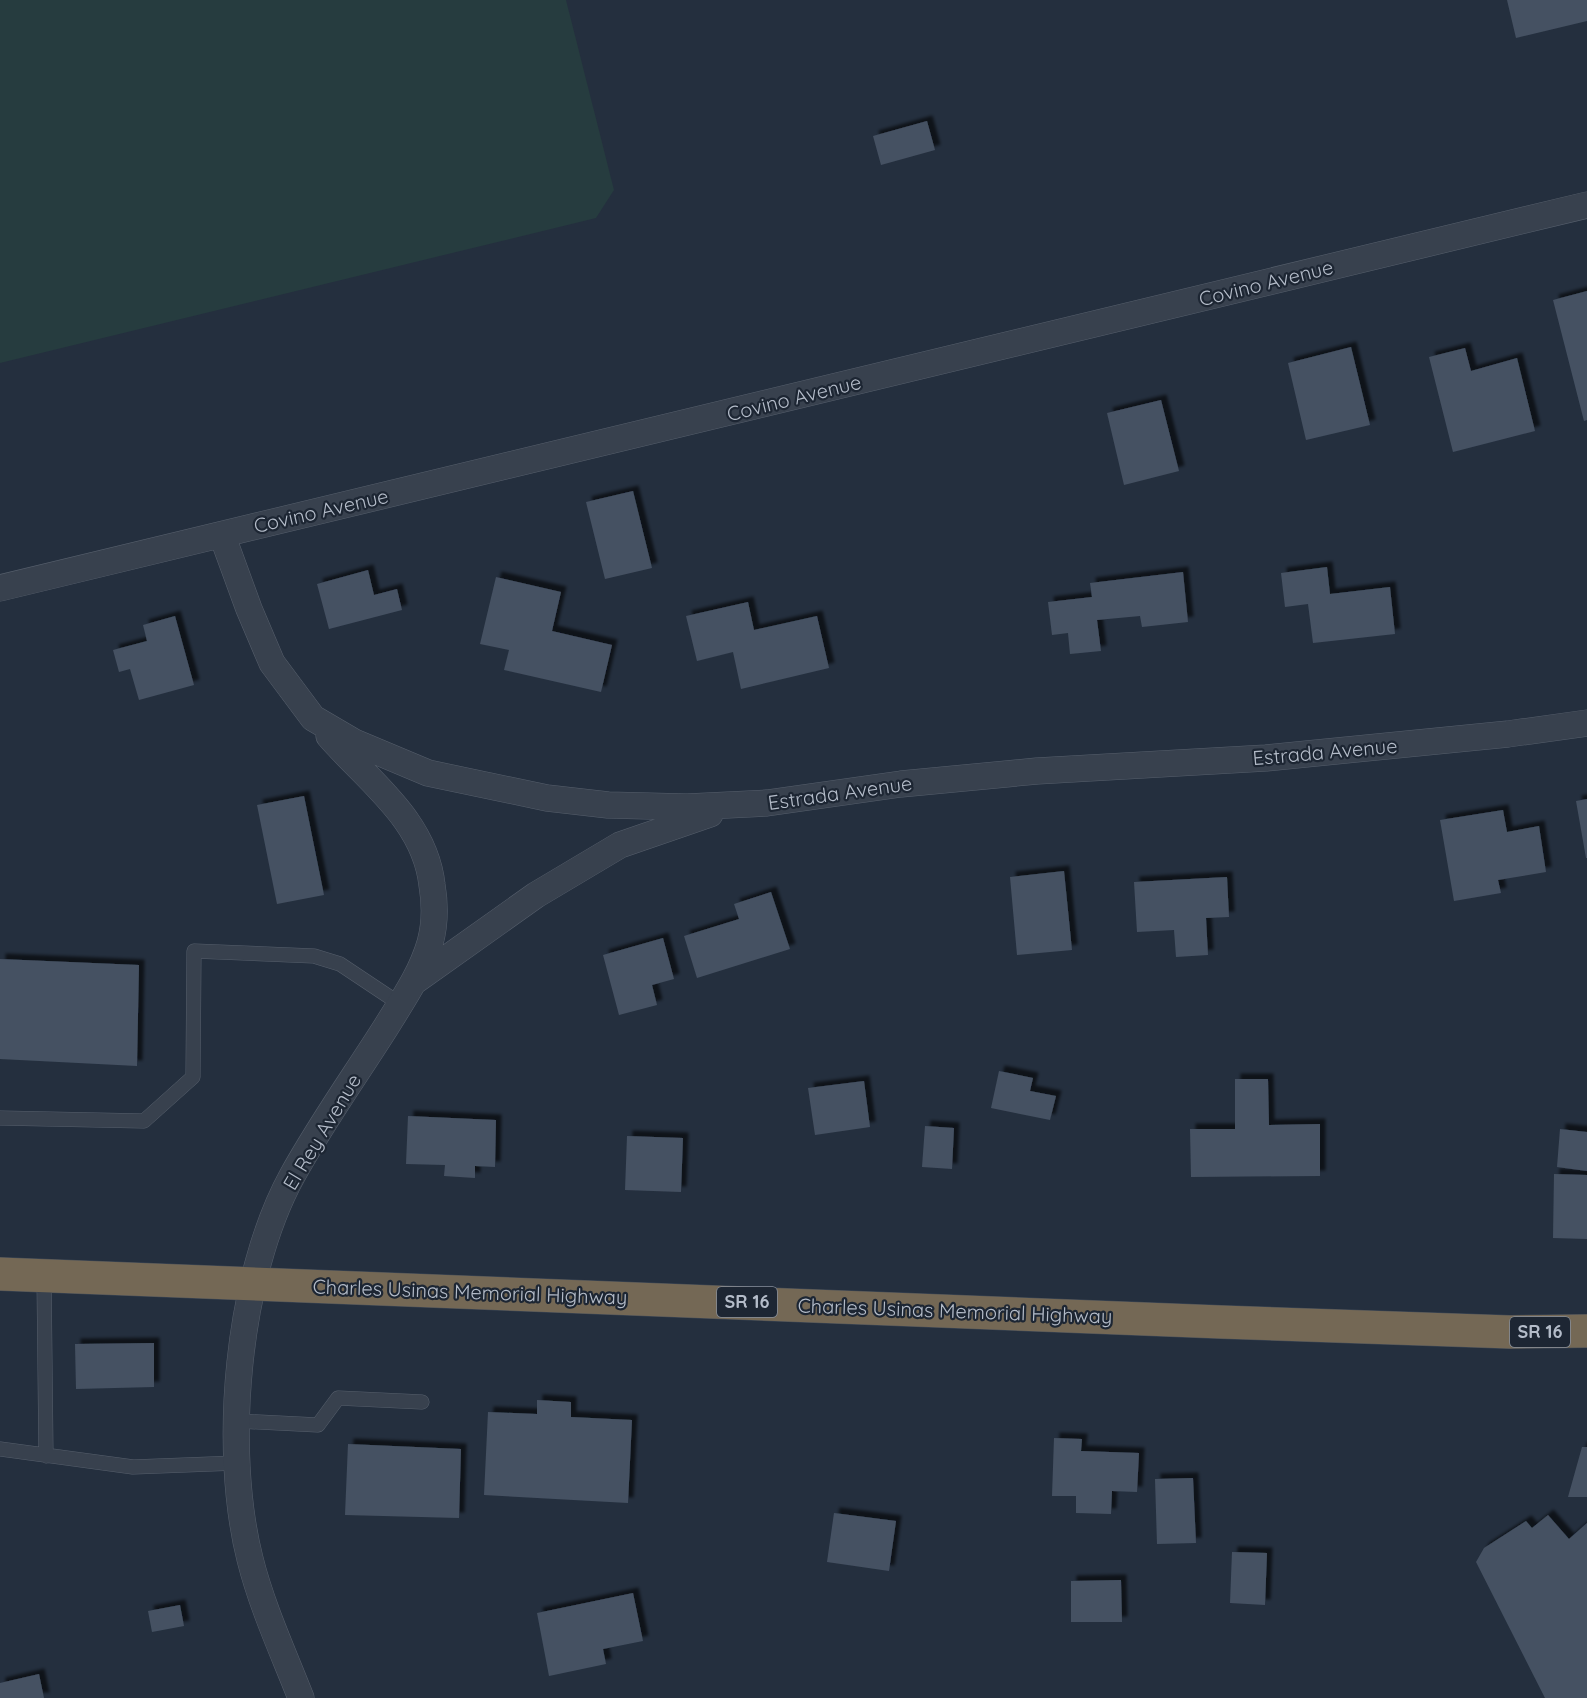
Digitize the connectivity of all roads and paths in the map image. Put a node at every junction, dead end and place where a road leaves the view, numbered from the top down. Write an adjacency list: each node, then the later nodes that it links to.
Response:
1 (1587, 205): 2 (street, Covino Avenue)
2 (222, 535): 3 (street, Covino Avenue); 4 (street, Estrada Avenue)
3 (0, 588)
4 (314, 718): 6 (street, Estrada Avenue); 7 (street, El Rey Avenue)
5 (1587, 723): 6 (street, Estrada Avenue)
6 (735, 805): 7 (street)
7 (415, 981): 8 (street, El Rey Avenue)
8 (400, 1004): 9 (lane); 12 (street, El Rey Avenue)
9 (0, 1118)
10 (0, 1274): 11 (highway, Charles Usinas Memorial Highway / SR 16)
11 (45, 1276): 12 (highway, Charles Usinas Memorial Highway / SR 16); 17 (lane)
12 (253, 1284): 13 (highway, Charles Usinas Memorial Highway / SR 16); 15 (street, El Rey Avenue)
13 (1587, 1331)
14 (422, 1402): 15 (lane)
15 (238, 1421): 18 (street, El Rey Avenue)
16 (0, 1449): 17 (lane)
17 (46, 1456): 18 (lane)
18 (237, 1463): 19 (street, El Rey Avenue)
19 (301, 1698)

